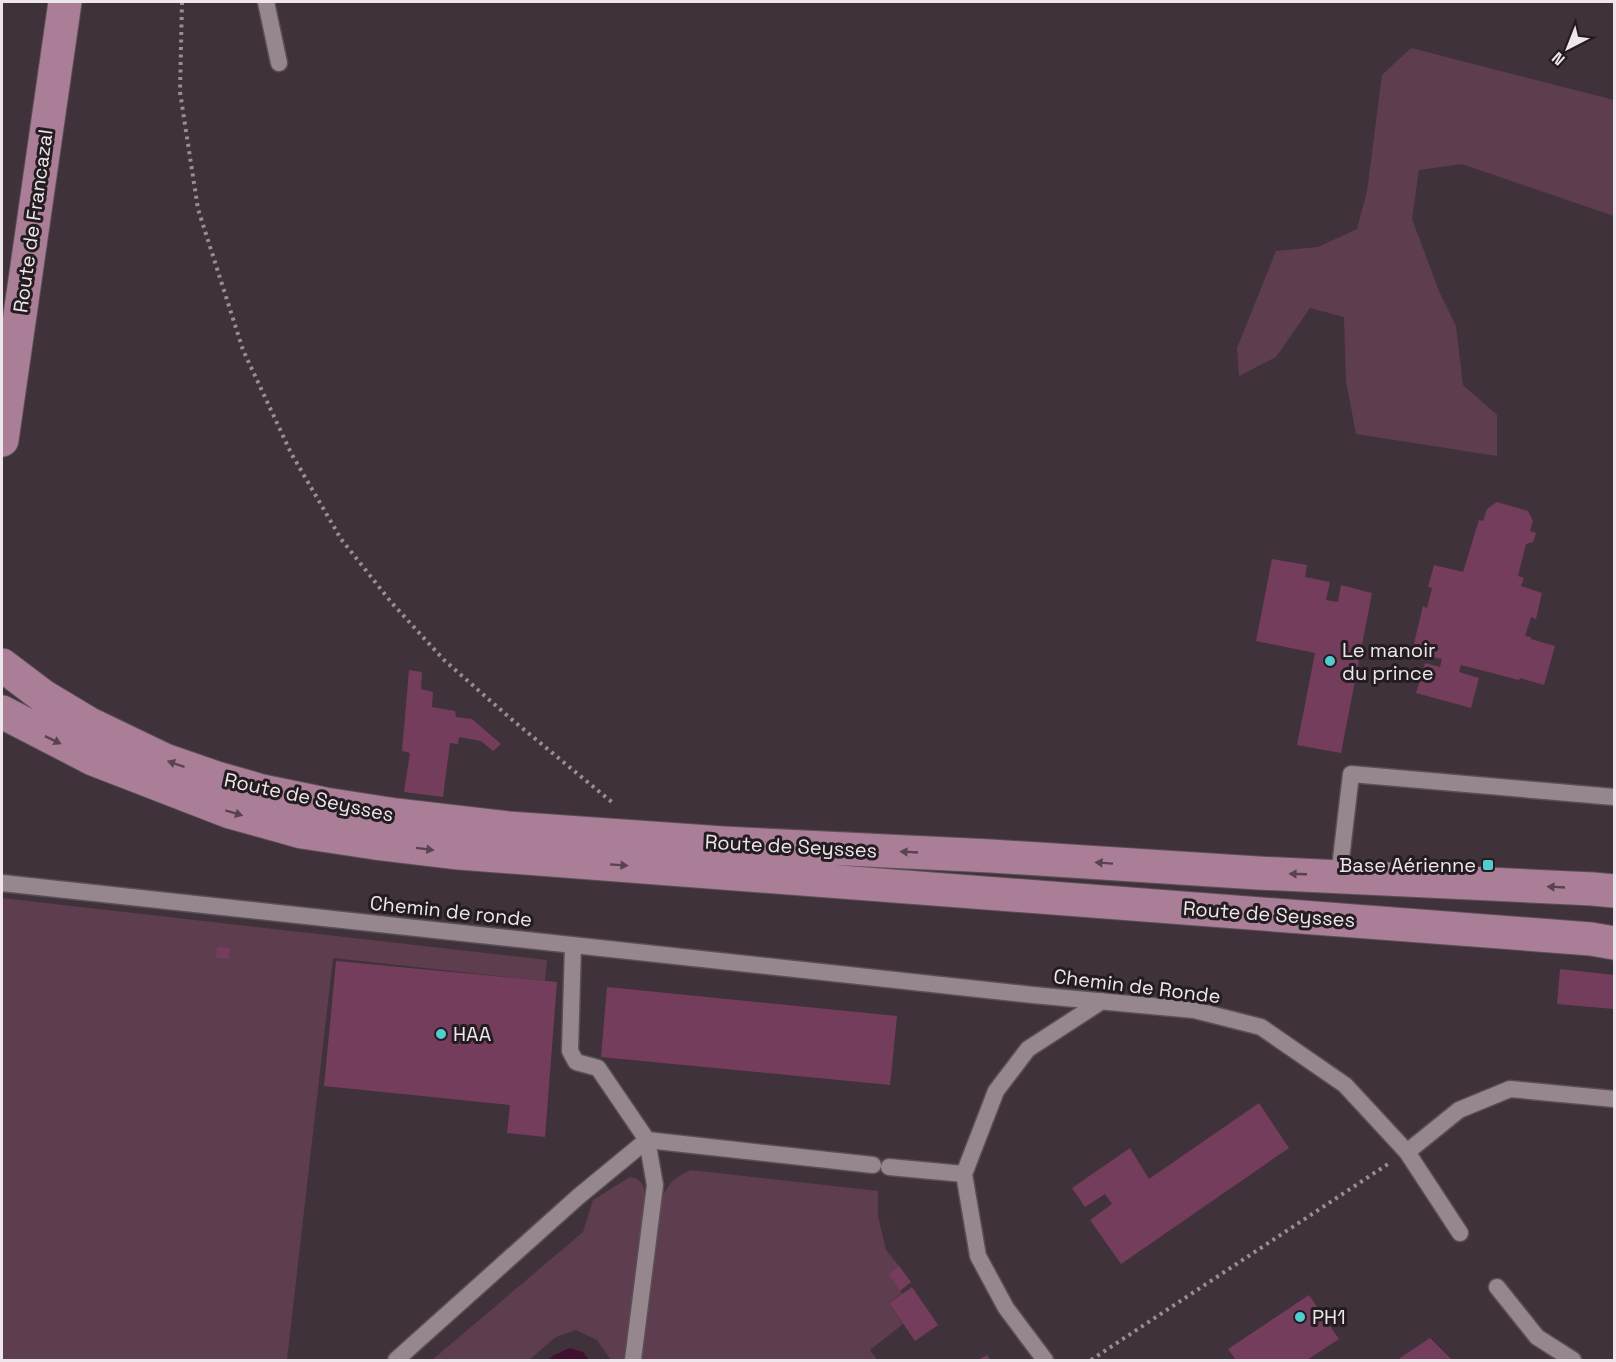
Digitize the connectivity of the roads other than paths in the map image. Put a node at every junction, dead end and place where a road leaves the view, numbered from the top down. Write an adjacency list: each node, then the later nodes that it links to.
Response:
1 (64, 2): 4 (main road, Route de Francazal)
2 (266, 2): 3 (lane)
3 (279, 63)
4 (2, 440)
5 (2, 665): 8 (main road, Route de Seysses, one-way to 5)
6 (2, 712): 11 (main road, Route de Seysses, one-way to 11)
7 (1614, 797): 8 (lane)
8 (1339, 876): 10 (main road, Route de Seysses, one-way to 8)
9 (2, 883): 12 (lane, Chemin de ronde)
10 (1614, 891)
11 (1606, 939)
12 (573, 945): 13 (lane, Chemin de ronde); 16 (lane)
13 (896, 980): 14 (lane, Chemin de Ronde)
14 (1102, 1001): 17 (lane, Chemin de Ronde); 18 (lane)
15 (1614, 1099): 17 (lane)
16 (647, 1140): 18 (lane); 21 (lane); 22 (lane)
17 (1407, 1152): 19 (lane, Chemin de Ronde)
18 (964, 1174): 23 (lane)
19 (1460, 1233)
20 (1497, 1287): 24 (lane)
21 (396, 1360)
22 (633, 1360)
23 (1045, 1360)
24 (1573, 1360)

